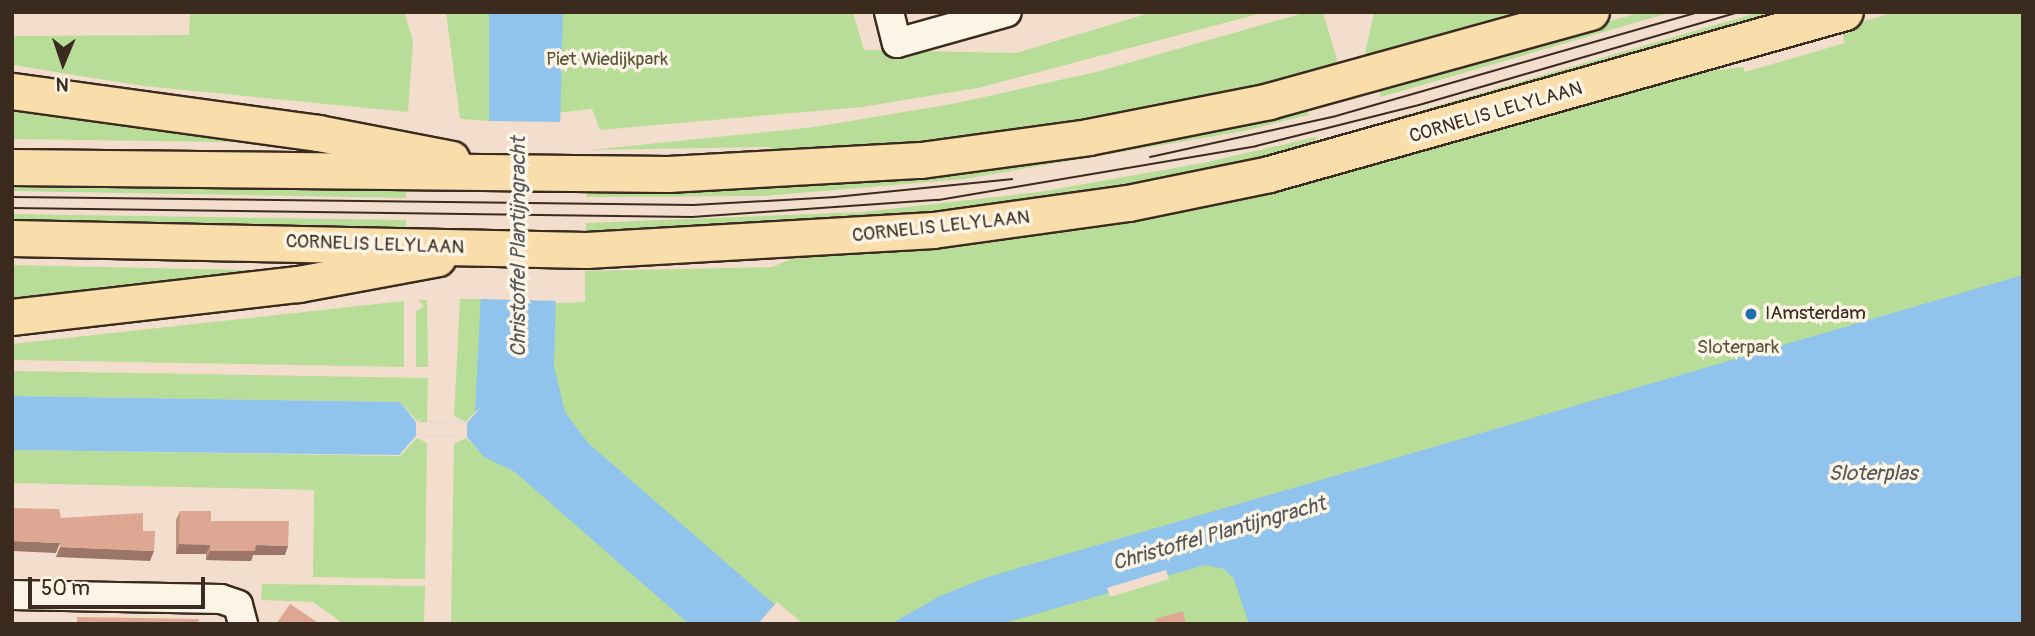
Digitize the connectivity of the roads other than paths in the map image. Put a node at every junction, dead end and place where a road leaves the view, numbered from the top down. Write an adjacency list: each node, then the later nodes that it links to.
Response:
1 (889, 12): 5 (street)
2 (1007, 12): 5 (street)
3 (1591, 12): 7 (main road)
4 (1845, 12): 10 (main road, CORNELIS LELYLAAN)
5 (954, 20)
6 (12, 91): 7 (main road)
7 (406, 161): 8 (main road)
8 (12, 167)
9 (12, 238): 10 (main road, CORNELIS LELYLAAN)
10 (404, 255): 11 (main road)
11 (12, 317)
12 (12, 595): 13 (street)
13 (243, 624)

